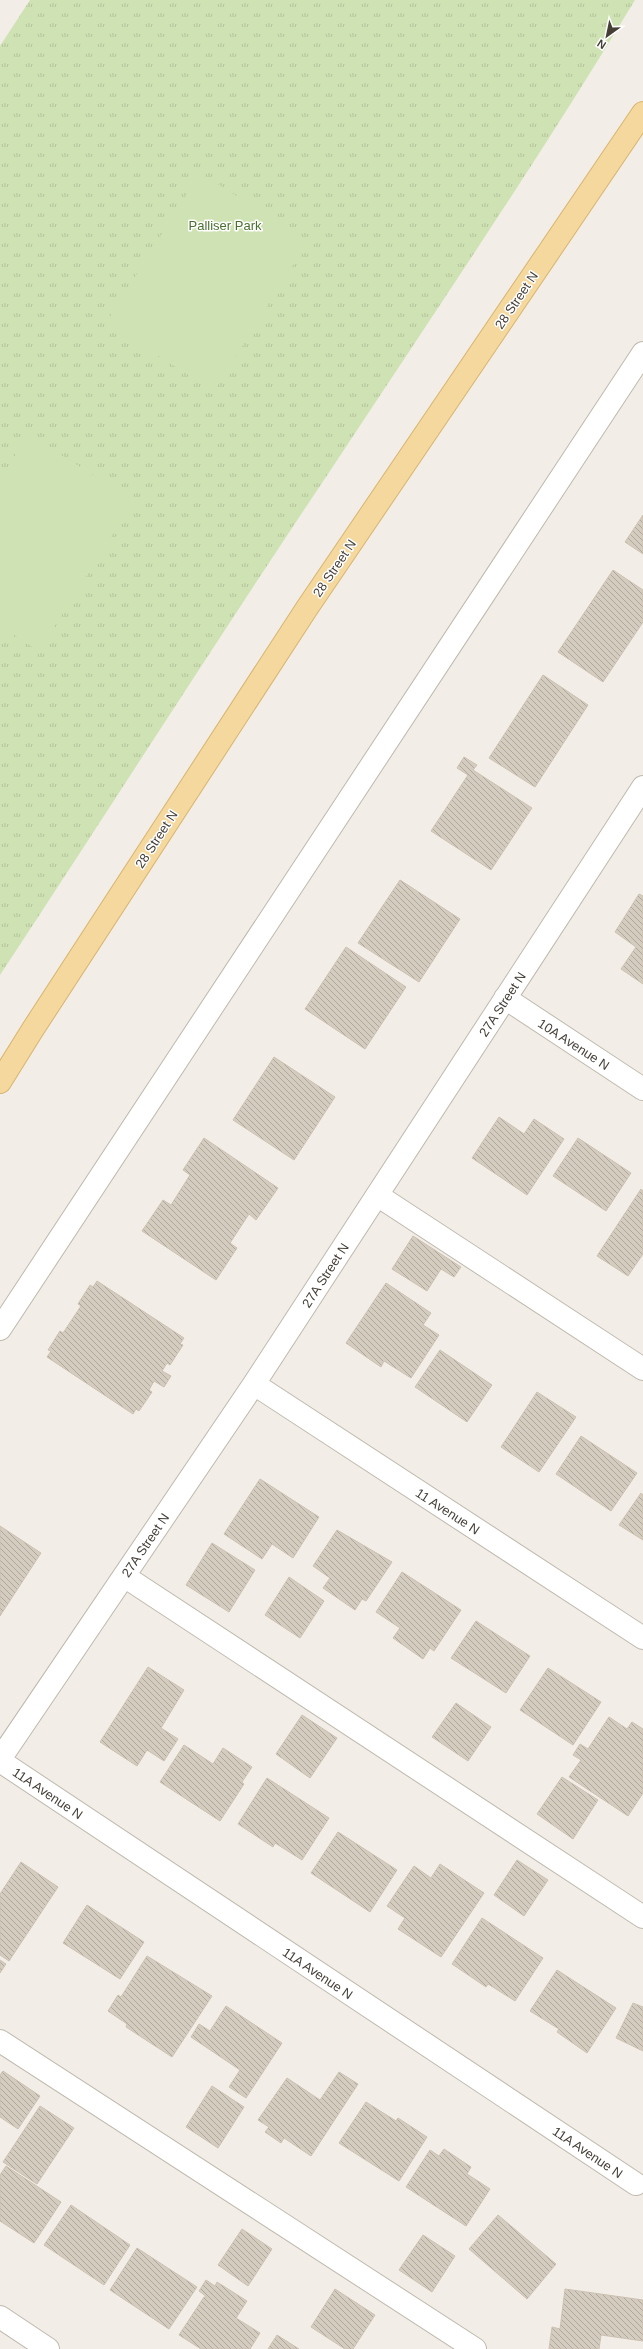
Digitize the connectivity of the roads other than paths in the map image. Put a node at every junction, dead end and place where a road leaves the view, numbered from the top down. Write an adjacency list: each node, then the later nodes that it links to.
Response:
1 (643, 113): 5 (main road, 28 Street N)
2 (643, 353): 10 (street)
3 (639, 800): 4 (street, 27A Street N)
4 (505, 998): 8 (street, 10A Avenue N); 9 (street, 27A Street N)
5 (33, 1029): 6 (main road, 28 Street N); 7 (main road, 28 Street N)
6 (0, 1072)
7 (0, 1082)
8 (643, 1089)
9 (377, 1195): 11 (street); 12 (street, 27A Street N)
10 (0, 1329)
11 (643, 1369)
12 (254, 1384): 13 (street, 27A Street N); 14 (street, 11 Avenue N)
13 (124, 1576): 15 (street, 27A Street N); 16 (street)
14 (643, 1638)
15 (0, 1760): 18 (street, 11A Avenue N)
16 (643, 1917)
17 (0, 2041): 21 (street)
18 (636, 2184)
19 (0, 2317): 20 (street)
20 (48, 2349)
21 (475, 2349)

